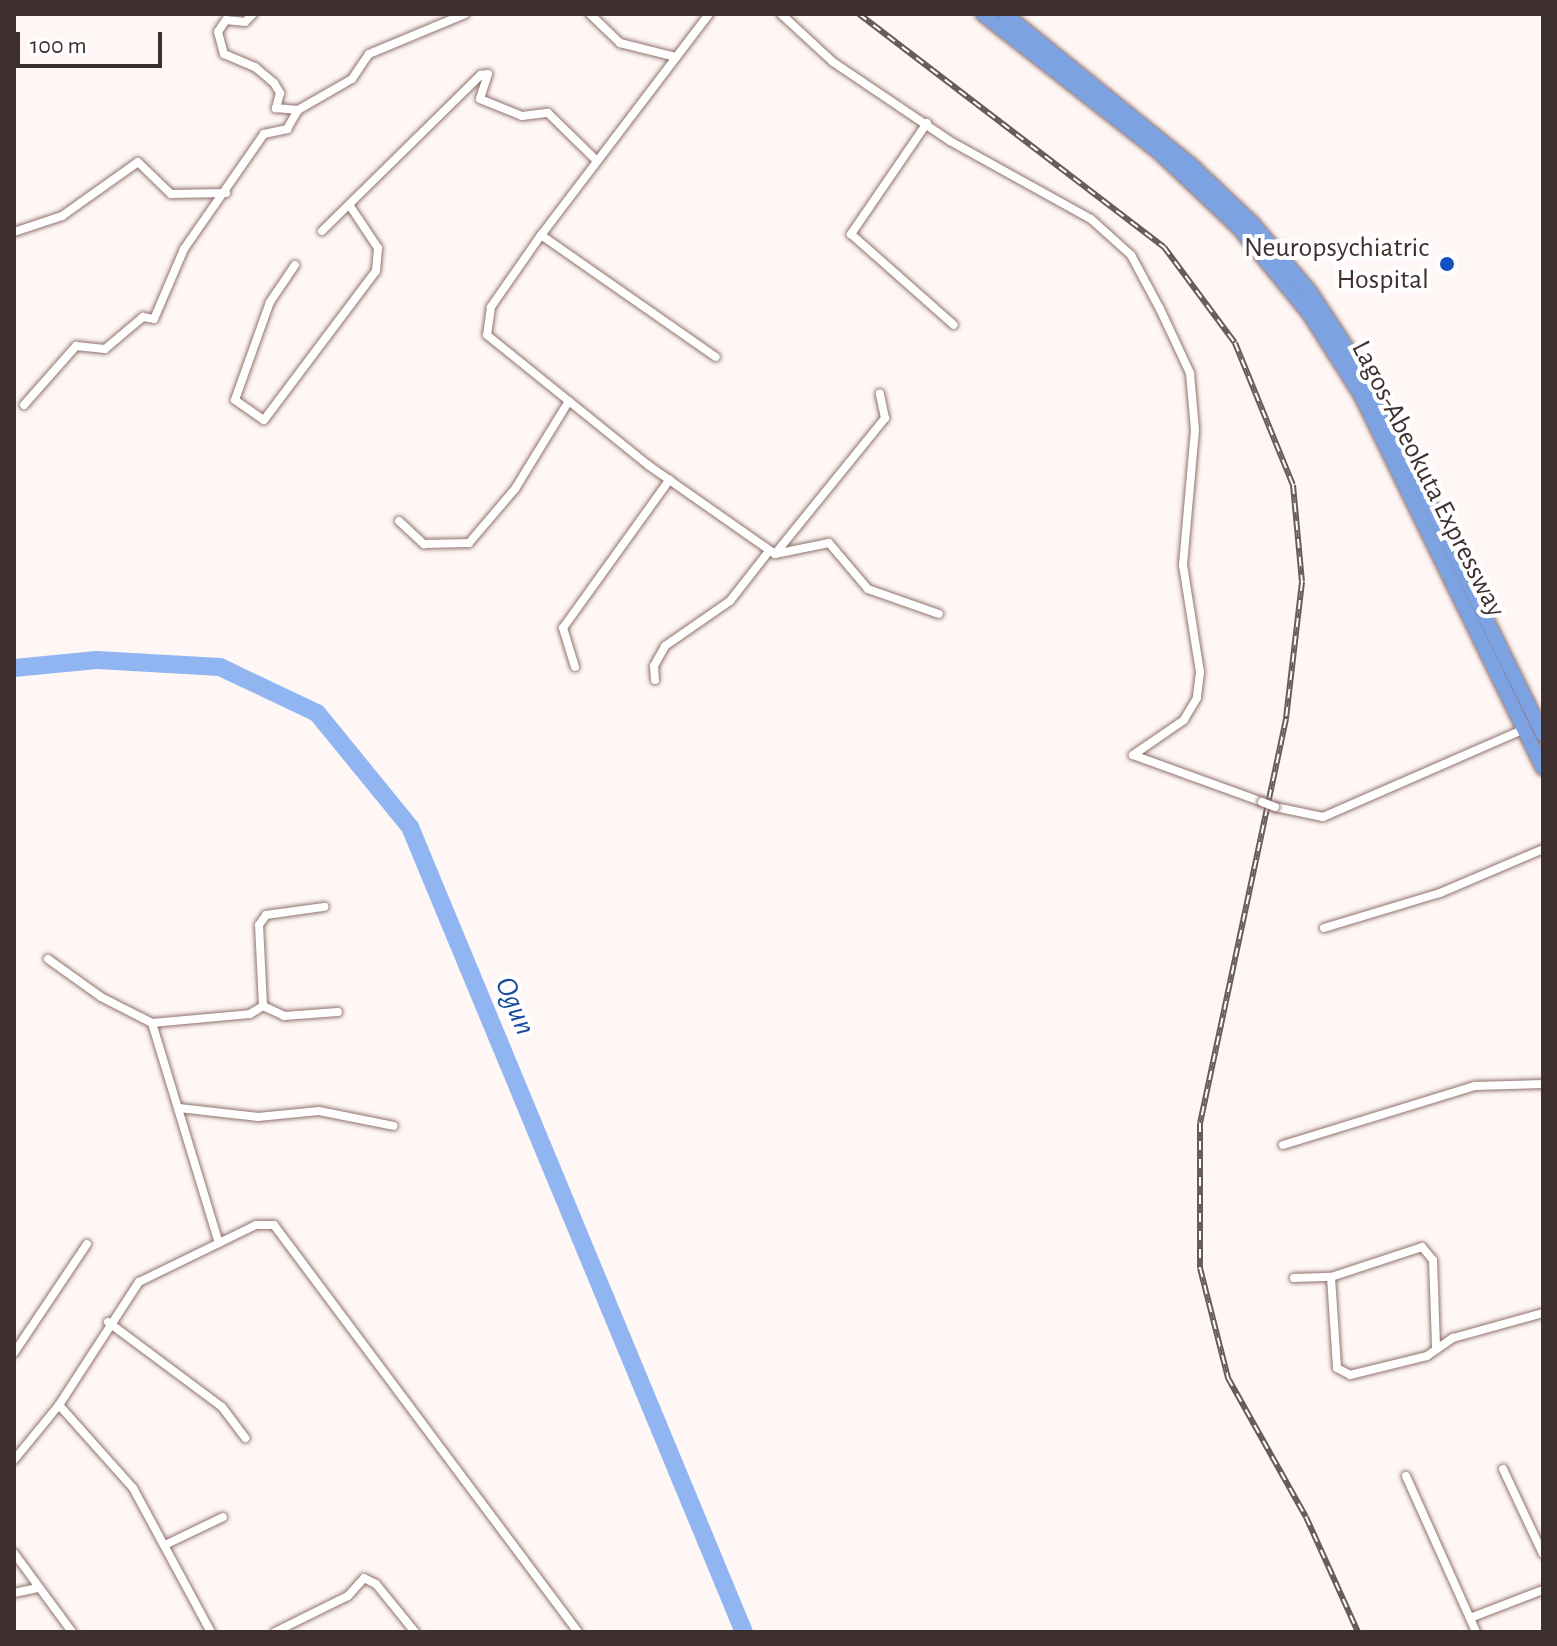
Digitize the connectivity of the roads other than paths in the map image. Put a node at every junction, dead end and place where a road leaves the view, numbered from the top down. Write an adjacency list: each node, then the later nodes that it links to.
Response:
1 (253, 14): 9 (street)
2 (465, 14): 9 (street)
3 (590, 14): 8 (street)
4 (709, 14): 8 (street)
5 (781, 14): 10 (street)
6 (983, 14): 29 (highway, Lagos-Abeokuta Expressway)
7 (1005, 14): 30 (highway, Lagos-Abeokuta Expressway)
8 (676, 57): 11 (street)
9 (298, 110): 12 (street)
10 (927, 123): 18 (street); 29 (street, bridge)
11 (596, 160): 13 (street); 16 (street)
12 (226, 193): 15 (street); 22 (street)
13 (350, 206): 14 (street); 17 (street)
14 (322, 231)
15 (14, 232)
16 (541, 235): 19 (street); 21 (street)
17 (295, 265)
18 (954, 325)
19 (716, 357)
20 (880, 394): 25 (street)
21 (569, 401): 23 (street); 24 (street)
22 (24, 405)
23 (670, 479): 25 (street); 27 (street)
24 (399, 521)
25 (772, 553): 26 (street); 28 (street)
26 (939, 614)
27 (575, 667)
28 (655, 680)
29 (1525, 729): 31 (highway, Lagos-Abeokuta Expressway)
30 (1543, 735)
31 (1543, 768)
32 (1543, 849): 34 (street)
33 (324, 907): 36 (street)
34 (1324, 928)
35 (48, 959): 38 (street)
36 (263, 1006): 37 (street); 38 (street)
37 (338, 1012)
38 (152, 1023): 40 (street)
39 (1543, 1084): 42 (street)
40 (179, 1108): 41 (street); 43 (street)
41 (394, 1126)
42 (1283, 1145)
43 (219, 1243): 48 (street); 68 (street)
44 (87, 1244): 50 (street)
45 (1331, 1277): 46 (street); 49 (street); 49 (street)
46 (1294, 1278)
47 (1543, 1313): 49 (street)
48 (108, 1322): 51 (street); 52 (street)
49 (1436, 1348)
50 (14, 1353)
51 (59, 1405): 53 (street); 57 (street)
52 (245, 1438)
53 (14, 1460)
54 (1503, 1469): 59 (street)
55 (1406, 1476): 63 (street)
56 (223, 1517): 57 (street)
57 (167, 1544): 65 (street)
58 (14, 1553): 60 (street)
59 (1543, 1554)
60 (37, 1588): 62 (street); 64 (street)
61 (1543, 1590): 63 (street)
62 (14, 1593)
63 (1470, 1618): 69 (street)
64 (72, 1632)
65 (211, 1632)
66 (275, 1632): 67 (street)
67 (415, 1632)
68 (578, 1632)
69 (1476, 1632)

